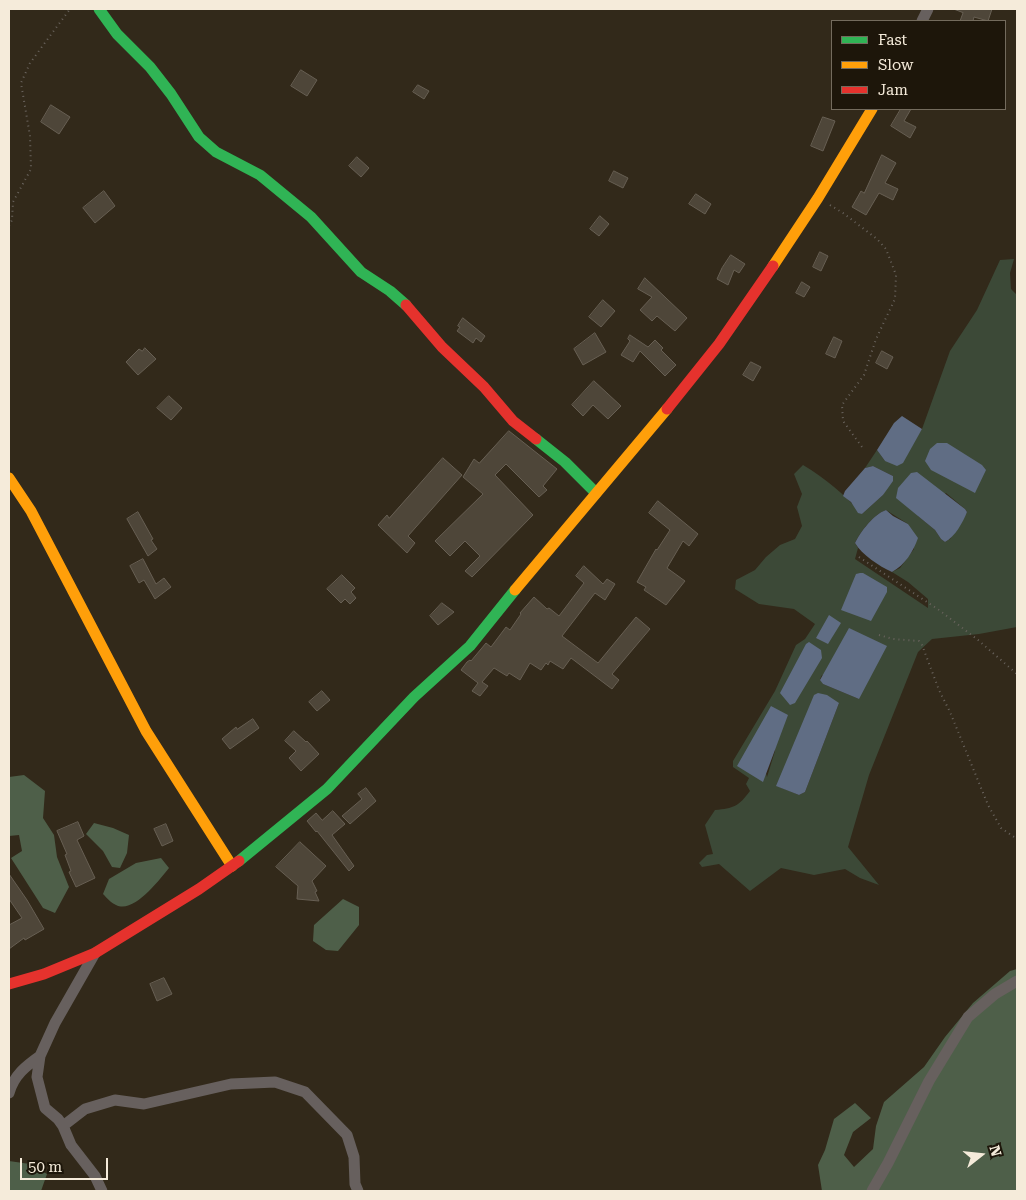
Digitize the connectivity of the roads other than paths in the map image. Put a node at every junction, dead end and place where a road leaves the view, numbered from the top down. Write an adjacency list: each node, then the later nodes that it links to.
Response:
1 (99, 9): 4 (street)
2 (871, 110): 4 (street)
3 (9, 478): 5 (street)
4 (596, 493): 5 (street)
5 (232, 866): 6 (street)
6 (95, 953): 8 (street); 9 (street)
7 (1017, 981): 14 (street)
8 (9, 984)
9 (40, 1056): 10 (street); 11 (street)
10 (9, 1093)
11 (63, 1126): 12 (street); 13 (street)
12 (102, 1191)
13 (358, 1191)
14 (872, 1191)

